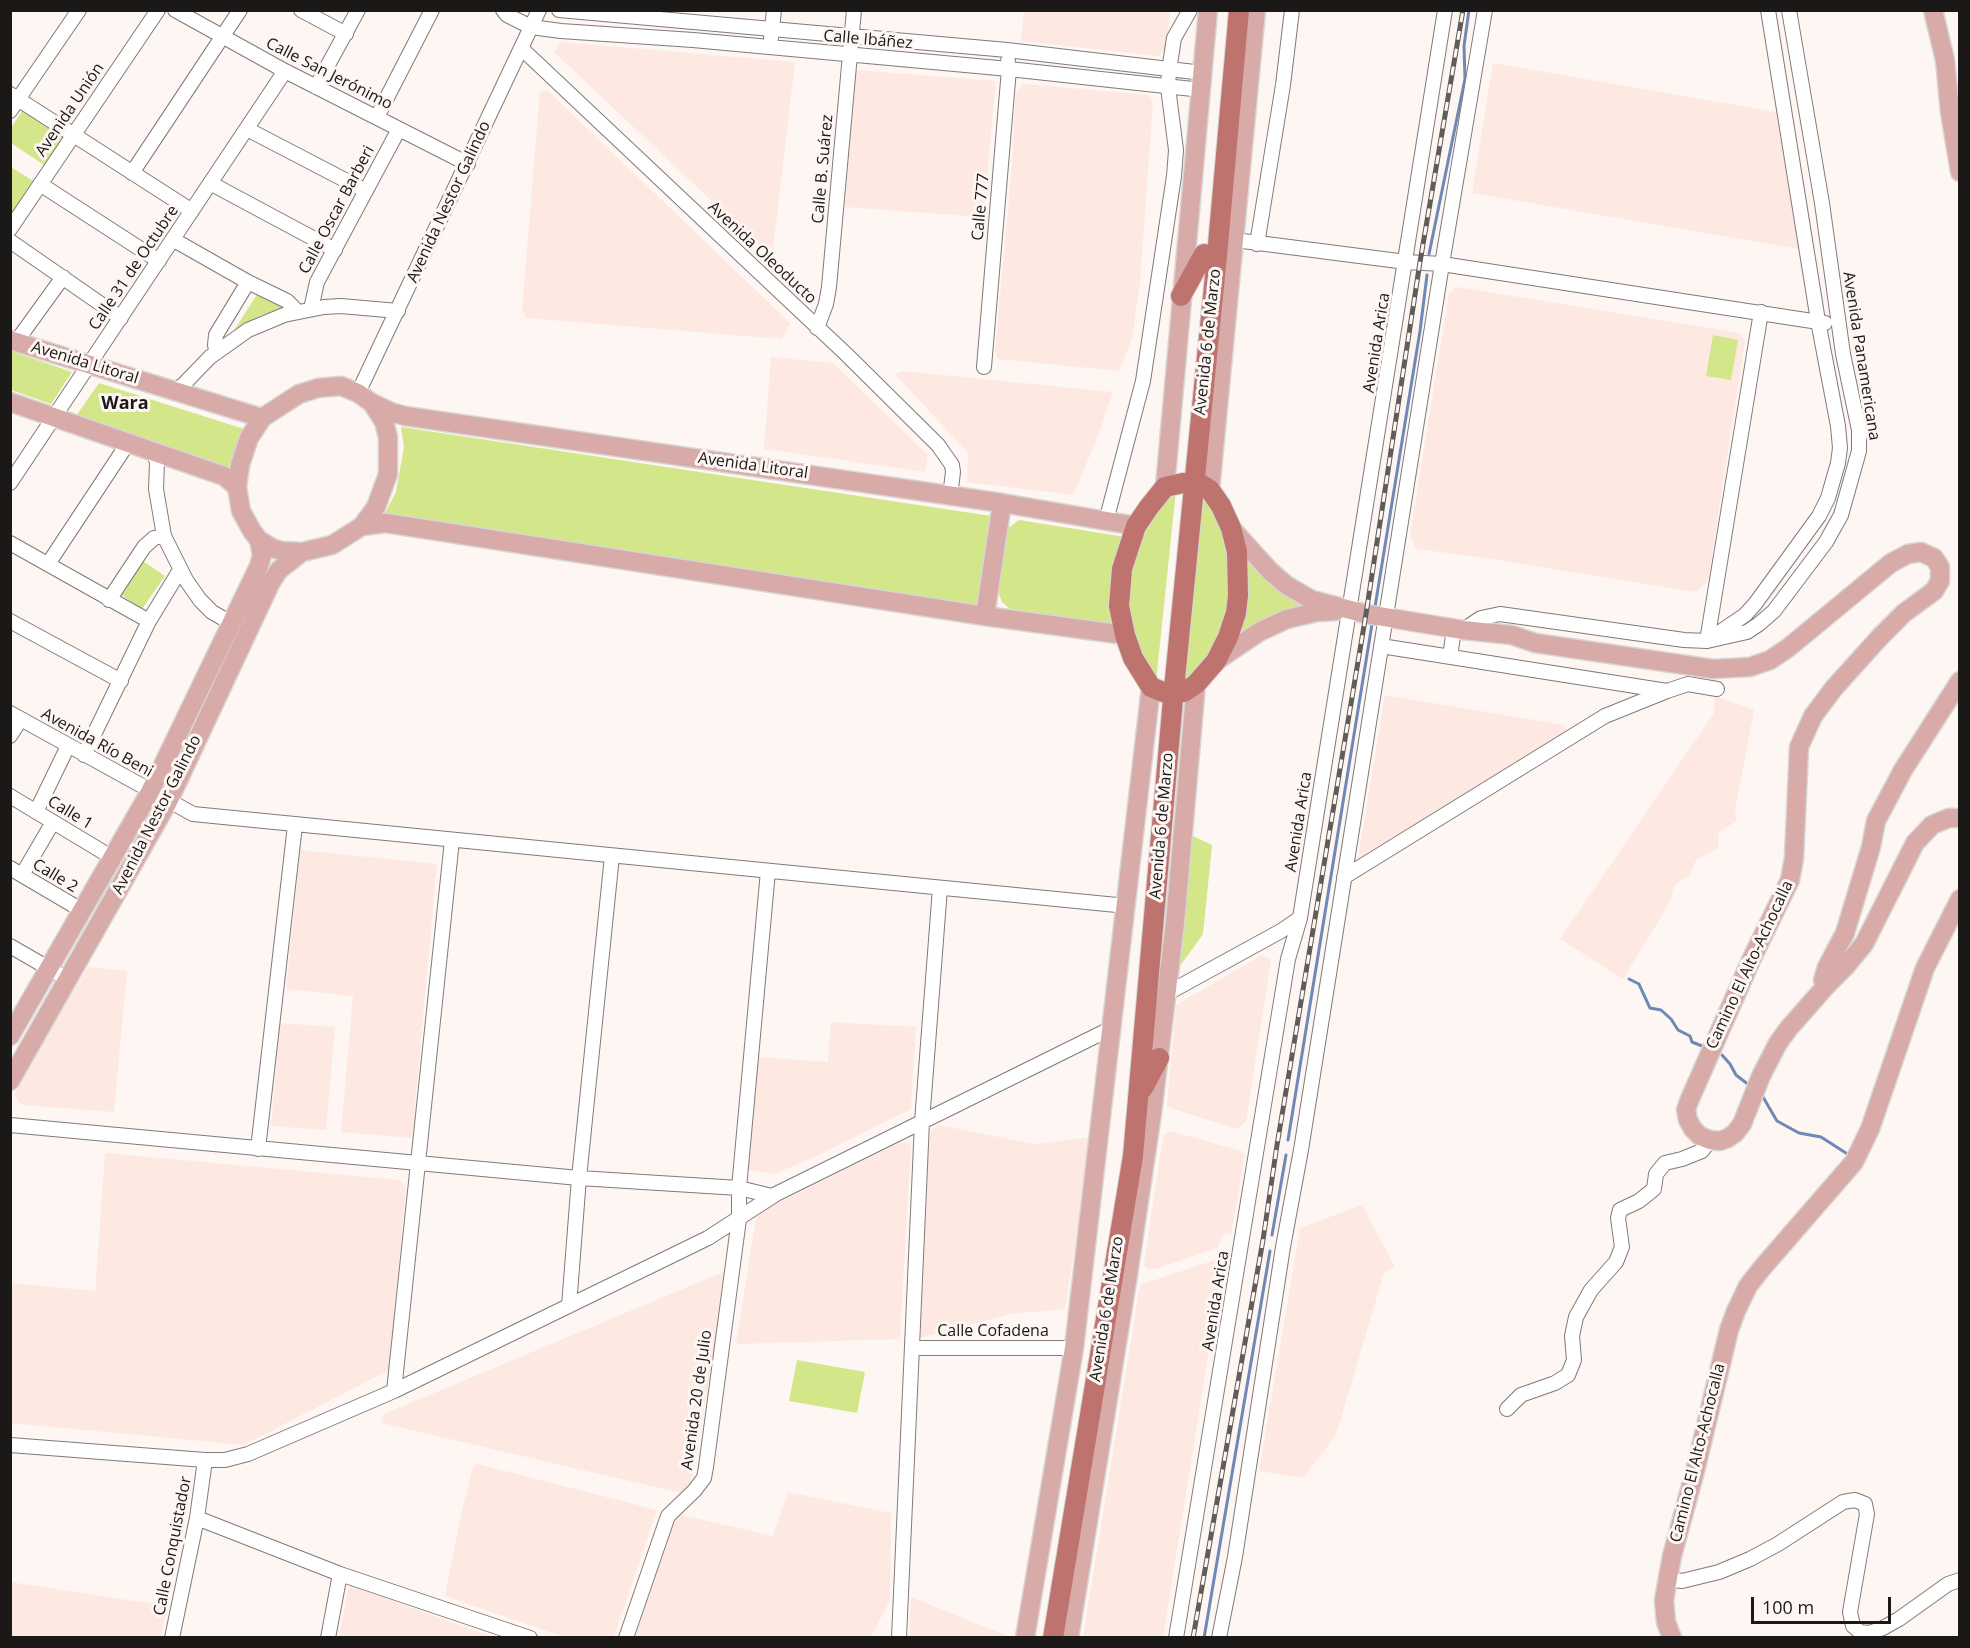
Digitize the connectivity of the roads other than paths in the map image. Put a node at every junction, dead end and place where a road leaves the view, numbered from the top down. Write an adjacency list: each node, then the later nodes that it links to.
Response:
1 (79, 10): 43 (street)
2 (158, 10): 49 (street, Avenida Unión)
3 (175, 10): 28 (street, Calle San Jerónimo)
4 (240, 10): 28 (street)
5 (301, 10): 27 (street)
6 (358, 10): 27 (street)
7 (432, 10): 46 (street)
8 (503, 10): 25 (street)
9 (539, 10): 25 (street, Avenida Nestor Galindo)
10 (559, 10): 24 (street, Calle Ibáñez)
11 (774, 10): 26 (street)
12 (854, 10): 29 (street, Calle B. Suárez)
13 (1190, 10): 38 (street)
14 (1208, 10): 40 (main road, Avenida 6 de Marzo)
15 (1226, 10): 65 (highway, Avenida 6 de Marzo)
16 (1239, 10): 91 (highway, Avenida 6 de Marzo)
17 (1256, 10): 61 (main road, Avenida 6 de Marzo)
18 (1292, 10): 63 (street)
19 (1445, 10): 67 (street, Avenida Arica)
20 (1485, 10): 68 (street)
21 (1768, 10): 32 (street, Avenida Panamericana)
22 (1789, 10): 31 (street, Avenida Panamericana)
23 (1933, 10): 51 (main road)
24 (695, 16): 26 (street, Calle Ibáñez); 30 (street)
25 (531, 27): 30 (street, Calle Ibáñez); 33 (street, Avenida Nestor Galindo)
26 (772, 29): 29 (street, Calle Ibáñez); 34 (street)
27 (346, 34): 41 (street)
28 (224, 36): 39 (street, Calle San Jerónimo); 52 (street)
29 (852, 37): 35 (street, Calle Ibáñez); 36 (street, Calle B. Suárez)
30 (693, 40): 34 (street, Calle Ibáñez)
31 (1793, 40): 32 (street); 44 (street, Avenida Panamericana)
32 (1773, 44): 45 (street, Avenida Panamericana)
33 (521, 48): 50 (street, Avenida Nestor Galindo); 78 (street, Avenida Oleoducto)
34 (771, 48): 36 (street, Calle Ibáñez)
35 (1007, 50): 37 (street, Calle 777); 38 (street, Calle Ibáñez)
36 (850, 55): 37 (street, Calle Ibáñez); 78 (street, Calle B. Suárez)
37 (1009, 69): 42 (street, Calle Ibáñez); 82 (street, Calle 777)
38 (1169, 70): 40 (street, Calle Ibáñez); 42 (street)
39 (285, 71): 41 (street, Calle San Jerónimo); 47 (street, Calle 31 de Octubre)
40 (1202, 82): 42 (street, Calle Ibáñez); 71 (main road, Avenida 6 de Marzo)
41 (316, 87): 46 (street, Calle San Jerónimo)
42 (1168, 87): 95 (street)
43 (13, 102): 49 (street)
44 (1804, 104): 45 (street); 56 (street, Avenida Panamericana)
45 (1783, 108): 57 (street, Avenida Panamericana)
46 (377, 117): 48 (street, Calle San Jerónimo)
47 (247, 129): 53 (street, Calle 31 de Octubre); 55 (street)
48 (399, 129): 50 (street, Calle San Jerónimo); 55 (street, Calle Oscar Barberi)
49 (74, 135): 52 (street); 54 (street, Avenida Unión)
50 (468, 164): 73 (street, Avenida Nestor Galindo)
51 (1959, 172)
52 (132, 173): 58 (street)
53 (210, 183): 58 (street, Calle 31 de Octubre); 64 (street)
54 (40, 184): 59 (street, Avenida Unión); 66 (street)
55 (366, 191): 64 (street, Calle Oscar Barberi)
56 (1822, 203): 57 (street); 77 (street, Avenida Panamericana)
57 (1799, 206): 76 (street, Avenida Panamericana)
58 (192, 211): 60 (street, Calle 31 de Octubre)
59 (10, 229)
60 (174, 240): 66 (street, Calle 31 de Octubre); 70 (street)
61 (1235, 240): 63 (street); 91 (main road, Avenida 6 de Marzo)
62 (10, 241): 69 (street)
63 (1257, 244): 67 (street)
64 (335, 250): 72 (street, Calle Oscar Barberi)
65 (1204, 254): 71 (highway); 91 (highway, Avenida 6 de Marzo)
66 (159, 261): 75 (street, Calle 31 de Octubre)
67 (1406, 262): 68 (street); 106 (street, Avenida Arica)
68 (1442, 264): 74 (street); 108 (street)
69 (63, 278): 75 (street); 79 (street)
70 (248, 282): 72 (street); 80 (street)
71 (1181, 296): 91 (main road, Avenida 6 de Marzo)
72 (305, 311): 73 (street); 80 (street)
73 (398, 311): 84 (street, Avenida Nestor Galindo)
74 (1761, 312): 76 (street); 114 (street)
75 (121, 318): 81 (street, Calle 31 de Octubre)
76 (1818, 321): 77 (street); 114 (street, Avenida Panamericana)
77 (1839, 326): 114 (street, Avenida Panamericana)
78 (817, 328): 93 (street, Avenida Oleoducto)
79 (13, 341): 81 (main road, Avenida Litoral)
80 (217, 352): 83 (street)
81 (89, 365): 83 (main road, Avenida Litoral); 86 (street, Calle 31 de Octubre)
82 (984, 367)
83 (174, 391): 87 (main road, Avenida Litoral)
84 (365, 398): 87 (main road); 93 (main road, Avenida Litoral); 96 (main road)
85 (10, 402): 86 (main road)
86 (55, 418): 88 (main road); 90 (street, Calle 31 de Octubre)
87 (262, 418): 92 (main road)
88 (128, 443): 89 (main road); 103 (street)
89 (154, 451): 92 (main road); 99 (street)
90 (10, 483)
91 (1188, 486): 97 (highway); 98 (highway); 122 (highway, Avenida 6 de Marzo)
92 (237, 487): 100 (main road)
93 (950, 496): 94 (main road, Avenida Litoral)
94 (1002, 503): 95 (main road, Avenida Litoral); 107 (main road)
95 (1106, 521): 97 (main road, Avenida Litoral)
96 (362, 526): 102 (main road); 107 (main road)
97 (1137, 526): 113 (highway)
98 (1231, 528): 106 (main road, Camino El Alto-Achocalla); 117 (highway)
99 (164, 536): 104 (street); 105 (street)
100 (259, 540): 102 (main road); 111 (main road, Avenida Nestor Galindo)
101 (10, 543): 103 (street)
102 (302, 552): 130 (main road, Avenida Nestor Galindo)
103 (48, 564): 105 (street)
104 (180, 570): 110 (street); 111 (street)
105 (109, 600): 110 (street)
106 (1350, 611): 108 (main road, Camino El Alto-Achocalla); 117 (main road, Camino El Alto-Achocalla); 145 (street, Avenida Arica)
107 (985, 616): 113 (main road)
108 (1386, 617): 112 (main road, Camino El Alto-Achocalla); 115 (street)
109 (10, 621): 118 (street)
110 (149, 621): 118 (street)
111 (231, 623): 128 (main road, Avenida Nestor Galindo)
112 (1459, 630): 114 (street, Avenida Panamericana); 116 (street); 158 (main road, Camino El Alto-Achocalla)
113 (1125, 635): 122 (highway)
114 (1707, 641)
115 (1381, 646): 116 (street); 140 (street)
116 (1450, 657): 123 (street)
117 (1216, 661): 120 (highway)
118 (121, 681): 127 (street)
119 (1959, 681): 149 (main road)
120 (1196, 684): 122 (highway); 150 (main road, Avenida 6 de Marzo)
121 (1717, 689): 123 (street)
122 (1162, 690): 143 (main road, Avenida 6 de Marzo); 155 (highway, Avenida 6 de Marzo); 182 (highway, Avenida 6 de Marzo)
123 (1667, 691): 140 (street)
124 (16, 716): 125 (street); 126 (street, Avenida Río Beni)
125 (10, 736)
126 (68, 746): 127 (street, Avenida Río Beni); 131 (street)
127 (84, 755): 128 (street, Avenida Río Beni)
128 (150, 792): 130 (street, Avenida Río Beni); 137 (main road, Avenida Nestor Galindo)
129 (10, 796): 131 (street, Calle 1)
130 (168, 802): 134 (street, Avenida Río Beni); 148 (main road, Avenida Nestor Galindo)
131 (36, 812): 133 (street, Calle 1)
132 (1959, 818): 149 (main road)
133 (53, 822): 137 (street, Calle 1); 139 (street)
134 (294, 825): 135 (street, Avenida Río Beni); 159 (street)
135 (452, 840): 136 (street, Avenida Río Beni); 160 (street)
136 (612, 856): 138 (street, Avenida Río Beni); 161 (street)
137 (113, 858): 144 (main road, Avenida Nestor Galindo)
138 (768, 871): 141 (street, Avenida Río Beni); 162 (street, Avenida 20 de Julio)
139 (16, 872): 144 (street, Calle 2)
140 (1344, 877): 186 (street)
141 (940, 888): 143 (street, Avenida Río Beni); 156 (street)
142 (1959, 901): 174 (main road, Camino El Alto-Achocalla)
143 (1126, 906): 152 (main road, Avenida 6 de Marzo)
144 (83, 911): 147 (main road, Avenida Nestor Galindo)
145 (1300, 918): 150 (street); 185 (street, Avenida Arica)
146 (10, 946): 147 (street)
147 (50, 969): 148 (street); 151 (main road, Avenida Nestor Galindo)
148 (69, 980): 154 (main road, Avenida Nestor Galindo)
149 (1826, 986): 158 (main road)
150 (1166, 994): 153 (main road, Avenida 6 de Marzo)
151 (13, 1027)
152 (1112, 1028): 156 (street); 167 (main road, Avenida 6 de Marzo)
153 (1159, 1058): 155 (highway); 184 (main road, Avenida 6 de Marzo)
154 (10, 1081)
155 (1139, 1096): 183 (highway, Avenida 6 de Marzo)
156 (922, 1122): 163 (street); 166 (street)
157 (10, 1125): 159 (street)
158 (1710, 1140): 169 (street)
159 (258, 1149): 160 (street)
160 (419, 1163): 161 (street); 168 (street)
161 (579, 1178): 162 (street); 165 (street)
162 (739, 1188): 163 (street); 164 (street, Avenida 20 de Julio)
163 (772, 1196): 164 (street)
164 (739, 1219): 165 (street); 179 (street, Avenida 20 de Julio)
165 (569, 1306): 168 (street)
166 (913, 1348): 167 (street, Calle Cofadena); 180 (street)
167 (1074, 1348): 181 (main road, Avenida 6 de Marzo)
168 (394, 1391): 171 (street)
169 (1507, 1409)
170 (10, 1445): 171 (street)
171 (205, 1460): 172 (street, Calle Conquistador)
172 (197, 1518): 173 (street); 176 (street, Calle Conquistador)
173 (340, 1574): 177 (street); 178 (street)
174 (1668, 1579): 175 (street); 187 (main road, Camino El Alto-Achocalla)
175 (1959, 1580)
176 (172, 1638)
177 (327, 1638)
178 (530, 1638)
179 (626, 1638)
180 (899, 1638)
181 (1025, 1638)
182 (1041, 1638)
183 (1053, 1638)
184 (1069, 1638)
185 (1176, 1638)
186 (1219, 1638)
187 (1672, 1638)

